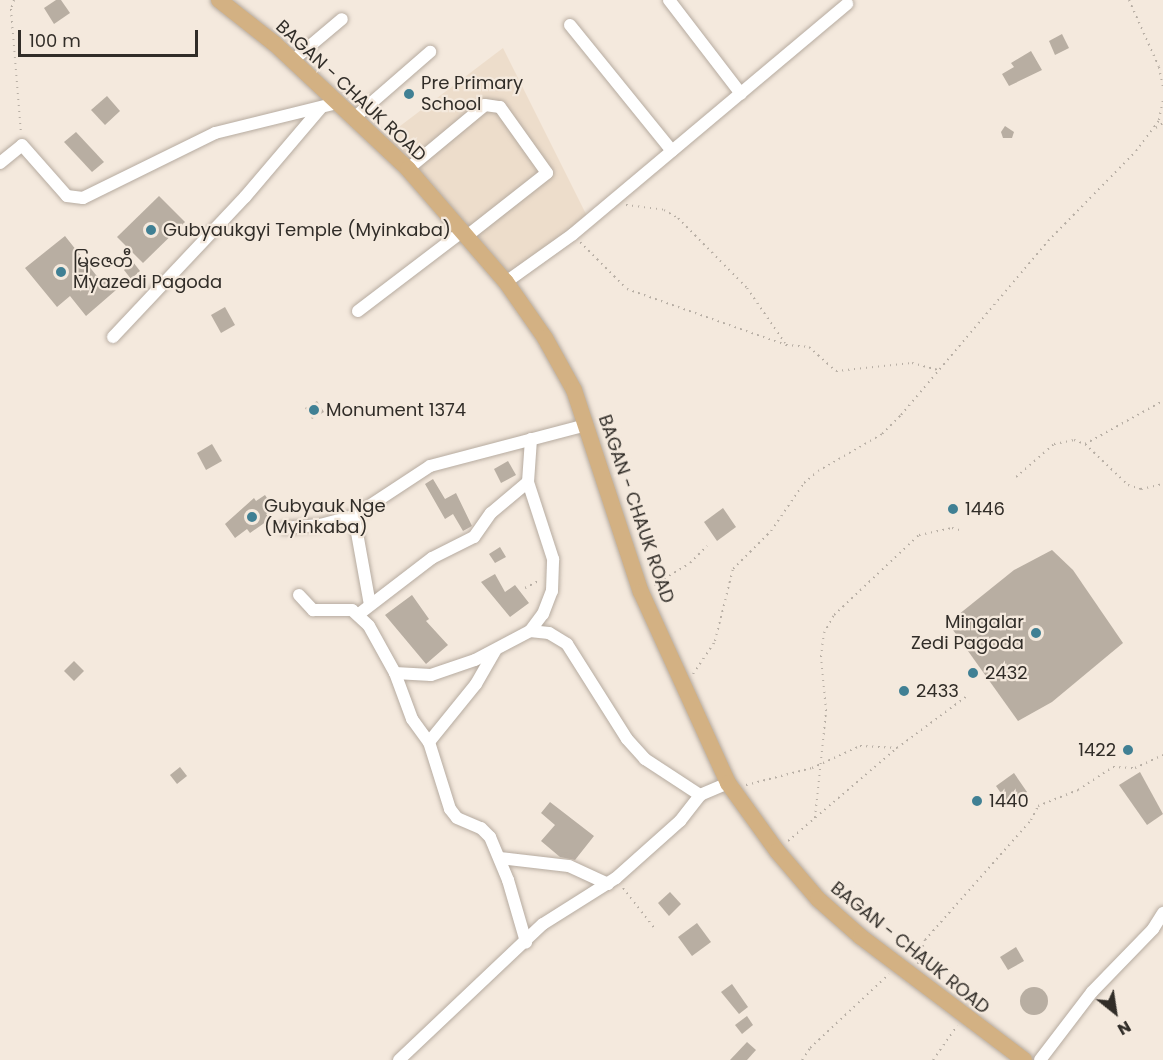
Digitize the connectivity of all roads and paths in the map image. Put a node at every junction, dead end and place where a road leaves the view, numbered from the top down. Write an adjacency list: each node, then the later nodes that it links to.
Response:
1 (14, 0): 18 (path)
2 (669, 0): 11 (street)
3 (1129, 0): 10 (path)
4 (222, 1): 9 (main road, BAGAN - CHAUK ROAD)
5 (847, 4): 11 (street)
6 (342, 19): 9 (street)
7 (570, 25): 19 (street)
8 (430, 52): 15 (street)
9 (292, 61): 13 (main road, BAGAN - CHAUK ROAD)
10 (1163, 88)
11 (741, 94): 19 (street)
12 (1163, 99): 17 (path)
13 (337, 103): 14 (street); 15 (main road, BAGAN - CHAUK ROAD)
14 (320, 108): 18 (street); 27 (street)
15 (354, 118): 21 (main road, BAGAN - CHAUK ROAD)
16 (1163, 123): 17 (path)
17 (1154, 130): 29 (path)
18 (21, 146): 20 (street)
19 (672, 151): 22 (street)
20 (0, 163)
21 (408, 169): 23 (main road, BAGAN - CHAUK ROAD); 23 (street)
22 (609, 203): 24 (street); 28 (path)
23 (466, 234): 25 (main road, BAGAN - CHAUK ROAD); 26 (street)
24 (573, 234): 25 (street); 28 (path)
25 (506, 282): 31 (main road, BAGAN - CHAUK ROAD)
26 (358, 311)
27 (113, 337)
28 (786, 345): 29 (path)
29 (939, 370): 50 (path)
30 (1163, 401): 33 (path)
31 (586, 425): 32 (street); 43 (main road, BAGAN - CHAUK ROAD)
32 (531, 439): 35 (street); 37 (street)
33 (1085, 444): 34 (path); 36 (path)
34 (1016, 477)
35 (528, 482): 41 (street); 45 (street)
36 (1163, 484)
37 (354, 516): 38 (street); 45 (street)
38 (284, 528)
39 (963, 531): 55 (path)
40 (707, 546): 43 (path)
41 (553, 572): 42 (path); 47 (street)
42 (525, 588)
43 (641, 592): 50 (main road, BAGAN - CHAUK ROAD)
44 (299, 595): 46 (street)
45 (370, 605): 46 (street)
46 (359, 614): 49 (street)
47 (530, 631): 48 (street); 57 (street)
48 (495, 651): 49 (street); 52 (street)
49 (395, 673): 52 (street)
50 (684, 685): 56 (main road, BAGAN - CHAUK ROAD)
51 (967, 696): 53 (path)
52 (429, 742): 60 (street)
53 (897, 748): 55 (path); 58 (path)
54 (1163, 755): 66 (path)
55 (820, 765): 56 (path); 58 (path)
56 (730, 786): 57 (street); 59 (main road, BAGAN - CHAUK ROAD)
57 (700, 795): 61 (street)
58 (815, 818): 59 (path)
59 (777, 851): 65 (main road, BAGAN - CHAUK ROAD)
60 (500, 858): 61 (street); 64 (street)
61 (612, 881): 63 (path); 64 (street)
62 (1163, 913): 72 (street)
63 (655, 930)
64 (526, 942): 68 (street)
65 (897, 966): 66 (main road, BAGAN - CHAUK ROAD); 69 (path)
66 (914, 979): 67 (main road, BAGAN - CHAUK ROAD)
67 (963, 1016): 70 (path); 71 (main road, BAGAN - CHAUK ROAD)
68 (399, 1060)
69 (802, 1060)
70 (933, 1060)
71 (1024, 1060)
72 (1040, 1060)

